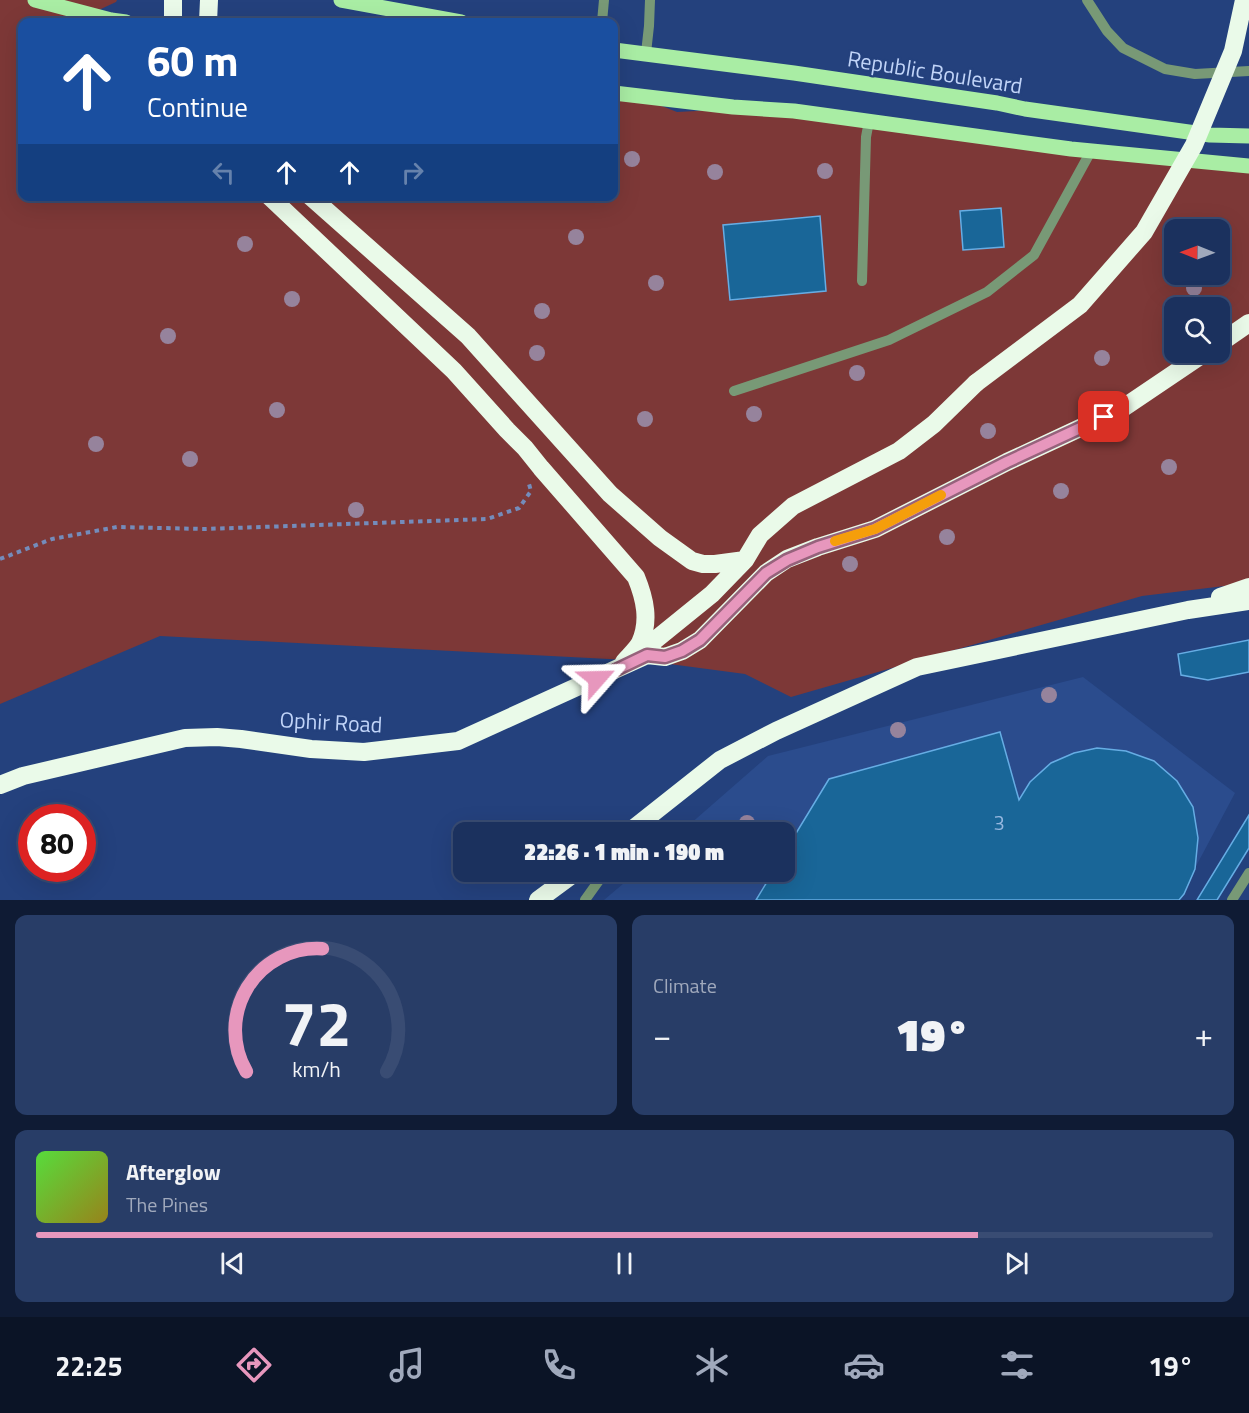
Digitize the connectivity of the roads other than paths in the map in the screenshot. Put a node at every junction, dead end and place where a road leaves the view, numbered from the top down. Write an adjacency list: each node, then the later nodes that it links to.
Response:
1 (35, 0): 9 (main road)
2 (173, 0): 10 (highway)
3 (210, 0): 11 (highway)
4 (341, 0): 12 (main road)
5 (604, 0): 13 (street)
6 (650, 0): 15 (street)
7 (1087, 0): 16 (street)
8 (1244, 0): 29 (highway, Ophir Road, bridge)
9 (108, 18)
10 (173, 18)
11 (208, 18)
12 (439, 18)
13 (602, 18)
14 (618, 50): 15 (main road, Republic Boulevard)
15 (646, 53): 19 (main road, Republic Boulevard)
16 (1249, 71)
17 (618, 93): 18 (main road)
18 (869, 121): 20 (main road); 24 (street)
19 (1249, 136)
20 (1091, 151): 21 (main road); 28 (street)
21 (1249, 166)
22 (274, 201): 34 (highway)
23 (315, 201): 29 (highway)
24 (862, 281)
25 (1249, 323): 26 (highway)
26 (1230, 336)
27 (1190, 363): 33 (highway, Ophir Road)
28 (734, 391)
29 (745, 560): 33 (highway, Ophir Road)
30 (1249, 587): 32 (highway)
31 (1249, 601): 32 (highway)
32 (1188, 610): 36 (highway)
33 (647, 655): 34 (highway, Ophir Road)
34 (616, 670): 35 (highway, Ophir Road)
35 (0, 785)
36 (643, 822)
37 (1249, 873): 42 (street)
38 (562, 882): 40 (highway)
39 (598, 882): 41 (street)
40 (538, 900)
41 (585, 900)
42 (1232, 900)

